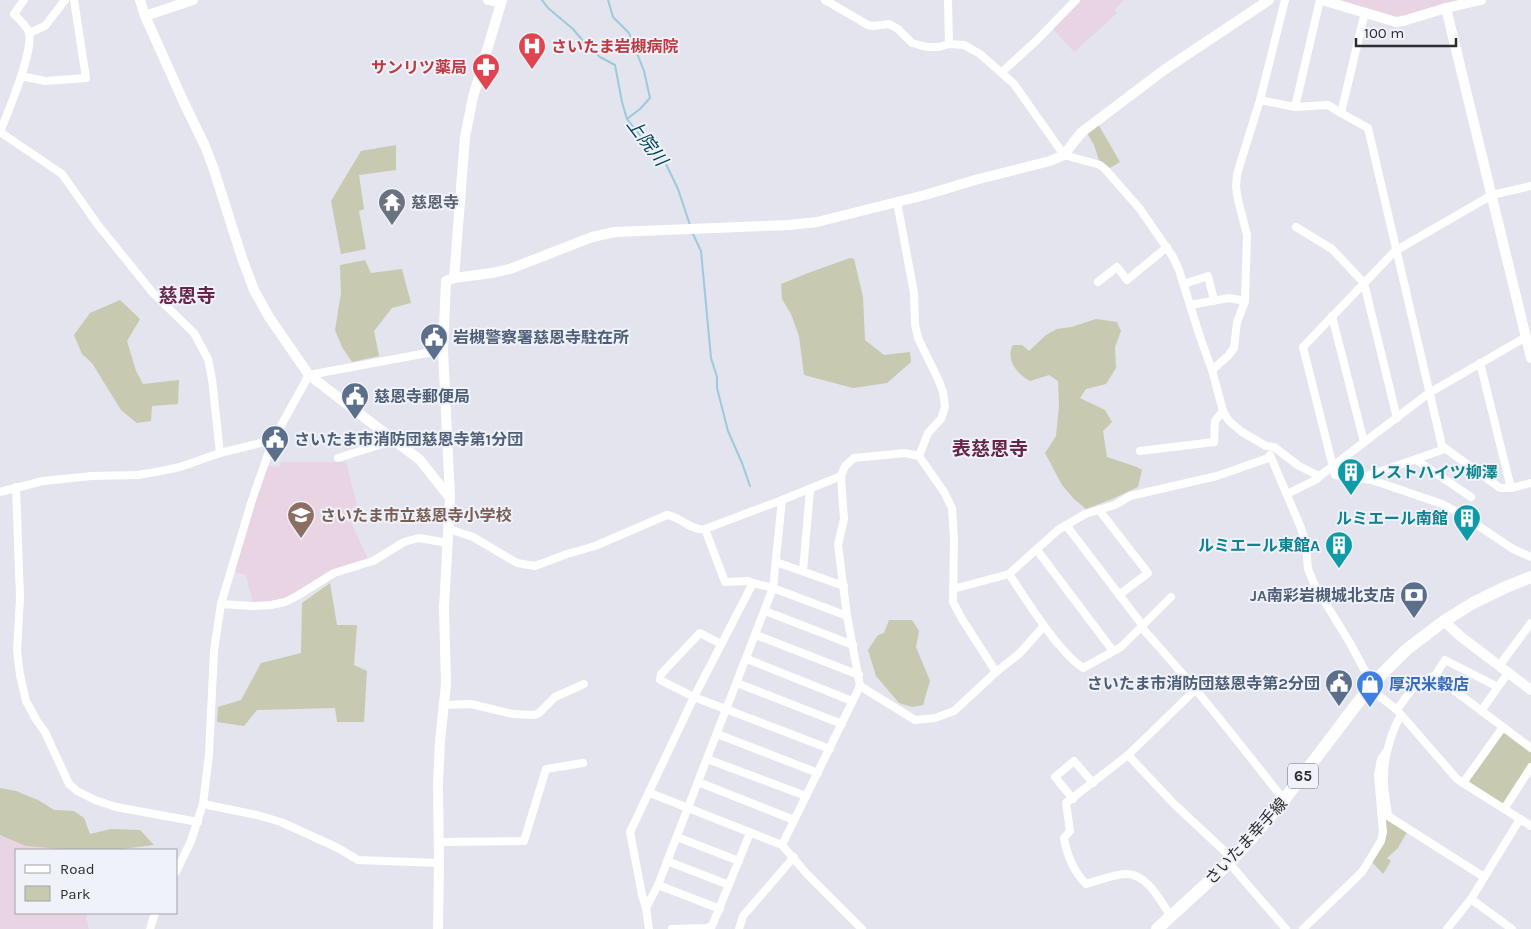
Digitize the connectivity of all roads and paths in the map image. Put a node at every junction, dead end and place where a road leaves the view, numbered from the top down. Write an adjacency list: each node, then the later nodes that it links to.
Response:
1 (24, 0): 18 (street)
2 (65, 0): 18 (street)
3 (74, 0): 21 (street)
4 (140, 0): 17 (street)
5 (194, 0): 17 (street)
6 (488, 0): 14 (street)
7 (825, 0): 19 (street)
8 (948, 0): 19 (street)
9 (1076, 0): 20 (street)
10 (1269, 0): 26 (street)
11 (1285, 0): 22 (street)
12 (1321, 0): 16 (street); 23 (street)
13 (1481, 0): 15 (street)
14 (502, 2): 33 (street)
15 (1446, 8): 16 (street); 28 (street)
16 (1365, 12): 24 (street)
17 (145, 16): 46 (street)
18 (29, 33): 21 (street)
19 (949, 44): 20 (street)
20 (1002, 72): 26 (street)
21 (21, 76): 25 (street)
22 (1260, 100): 23 (street); 38 (street)
23 (1295, 107): 24 (street)
24 (1341, 113): 32 (street)
25 (0, 132): 56 (street)
26 (1064, 155): 29 (street); 31 (street)
27 (1531, 186): 28 (street)
28 (1492, 195): 32 (street); 41 (street)
29 (896, 202): 33 (street); 57 (street)
30 (1296, 227): 35 (street)
31 (1167, 247): 34 (street); 36 (street)
32 (1395, 251): 35 (street); 47 (street)
33 (454, 278): 42 (street)
34 (1098, 282)
35 (1364, 283): 40 (street); 49 (street)
36 (1184, 284): 37 (street); 39 (street)
37 (1214, 300): 38 (street); 39 (street)
38 (1245, 301): 45 (street)
39 (1190, 305): 45 (street)
40 (1332, 316): 52 (street); 61 (street)
41 (1528, 337): 43 (street); 44 (street)
42 (443, 350): 46 (street); 72 (street)
43 (1531, 358)
44 (1480, 364): 47 (street); 67 (street)
45 (1212, 370): 48 (street)
46 (309, 374): 50 (street); 51 (street)
47 (1430, 393): 49 (street); 54 (street)
48 (1223, 410): 53 (street); 55 (street)
49 (1397, 418): 52 (street)
50 (273, 440): 56 (street); 91 (street)
51 (395, 440): 58 (street); 72 (street)
52 (1364, 442): 61 (street)
53 (1266, 446): 59 (street); 62 (street)
54 (1445, 449): 60 (street); 67 (street)
55 (1140, 451)
56 (220, 453): 66 (street)
57 (918, 456): 63 (street); 88 (street)
58 (338, 458)
59 (1271, 458): 70 (street); 74 (street)
60 (1416, 460): 64 (street); 71 (street)
61 (1332, 467): 62 (street); 64 (street)
62 (1321, 475): 70 (street)
63 (841, 476): 68 (street); 86 (street)
64 (1361, 478): 80 (street)
65 (1531, 483): 67 (street)
66 (16, 487): 69 (street); 143 (street)
67 (1511, 488)
68 (810, 490): 73 (street); 82 (street)
69 (0, 492)
70 (1287, 494): 110 (street)
71 (1471, 497)
72 (450, 498): 76 (street)
73 (782, 500): 77 (street); 81 (street)
74 (1099, 510): 75 (street); 89 (street)
75 (1066, 526): 79 (street); 89 (street)
76 (449, 529): 77 (street); 78 (street)
77 (705, 529): 85 (street)
78 (448, 544): 91 (street); 116 (street)
79 (1037, 550): 83 (street); 101 (street)
80 (1531, 557)
81 (776, 562): 82 (street); 87 (street)
82 (802, 571): 86 (street)
83 (1009, 574): 88 (street); 96 (street)
84 (1531, 577): 94 (main road, さいたま幸手線 / 65)
85 (754, 584): 87 (street); 99 (street)
86 (844, 586): 93 (street)
87 (773, 588): 92 (street); 93 (street)
88 (953, 588): 104 (street)
89 (1119, 595): 97 (street)
90 (1171, 597): 97 (street)
91 (221, 604): 138 (street)
92 (765, 611): 98 (street); 100 (street)
93 (847, 616): 100 (street)
94 (1444, 621): 103 (street); 110 (main road, さいたま幸手線 / 65)
95 (1531, 623): 103 (street)
96 (1044, 626): 101 (street); 104 (street)
97 (1142, 626): 101 (street); 112 (street)
98 (756, 635): 102 (street); 105 (street)
99 (721, 644): 114 (street); 114 (street)
100 (853, 645): 105 (street)
101 (1113, 651)
102 (747, 659): 107 (street); 115 (street)
103 (1503, 669): 111 (street); 113 (street)
104 (996, 672): 109 (street)
105 (859, 675): 109 (street)
106 (1435, 676): 111 (street); 118 (street); 119 (street)
107 (737, 683): 117 (street); 120 (street)
108 (584, 684): 116 (street)
109 (860, 686): 115 (street)
110 (1370, 686): 119 (street); 137 (main road, さいたま幸手線 / 65)
111 (1498, 687): 118 (street)
112 (1196, 689): 126 (street); 137 (street)
113 (1531, 690)
114 (694, 697): 117 (street); 134 (street)
115 (852, 701): 120 (street)
116 (443, 704): 147 (street)
117 (727, 709): 122 (street); 125 (street)
118 (1480, 711): 121 (street)
119 (1399, 713): 123 (street); 133 (street)
120 (842, 724): 125 (street)
121 (1503, 727): 124 (street); 133 (street)
122 (717, 734): 127 (street); 130 (street)
123 (1389, 748): 155 (street); 171 (street)
124 (1531, 748)
125 (830, 749): 130 (street)
126 (1128, 755): 132 (street); 152 (street)
127 (707, 759): 131 (street); 135 (street)
128 (583, 763): 147 (street)
129 (1531, 767): 140 (street)
130 (818, 773): 135 (street)
131 (698, 782): 139 (street); 142 (street)
132 (1093, 783): 136 (street); 136 (street)
133 (1463, 783): 140 (street)
134 (650, 793): 139 (street); 159 (street)
135 (806, 796): 142 (street)
136 (1073, 799): 162 (street)
137 (1284, 800): 152 (main road, さいたま幸手線 / 65)
138 (203, 804): 143 (street); 153 (street)
139 (688, 808): 145 (street); 146 (street)
140 (1504, 809): 141 (street)
141 (1520, 819): 144 (street); 155 (street)
142 (794, 820): 148 (street)
143 (198, 822): 154 (street)
144 (1531, 826)
145 (750, 833): 148 (street); 151 (street)
146 (677, 837): 150 (street); 151 (street)
147 (439, 842): 153 (street)
148 (782, 845): 149 (street)
149 (794, 857): 167 (street); 168 (street)
150 (667, 861): 156 (street); 157 (street)
151 (739, 861): 157 (street)
152 (1231, 861): 162 (main road, さいたま幸手線 / 65); 170 (street)
153 (439, 863): 164 (street)
154 (178, 868)
155 (1484, 877): 158 (street)
156 (658, 885): 159 (street); 160 (street)
157 (729, 885): 160 (street)
158 (1471, 899): 172 (street); 173 (street)
159 (646, 908): 165 (street)
160 (720, 909): 166 (street)
161 (155, 914): 163 (street)
162 (1171, 916): 169 (main road, さいたま幸手線 / 65)
163 (150, 929)
164 (438, 929)
165 (649, 929)
166 (672, 929)
167 (739, 929)
168 (862, 929)
169 (1157, 929)
170 (1286, 929)
171 (1303, 929)
172 (1447, 929)
173 (1512, 929)

